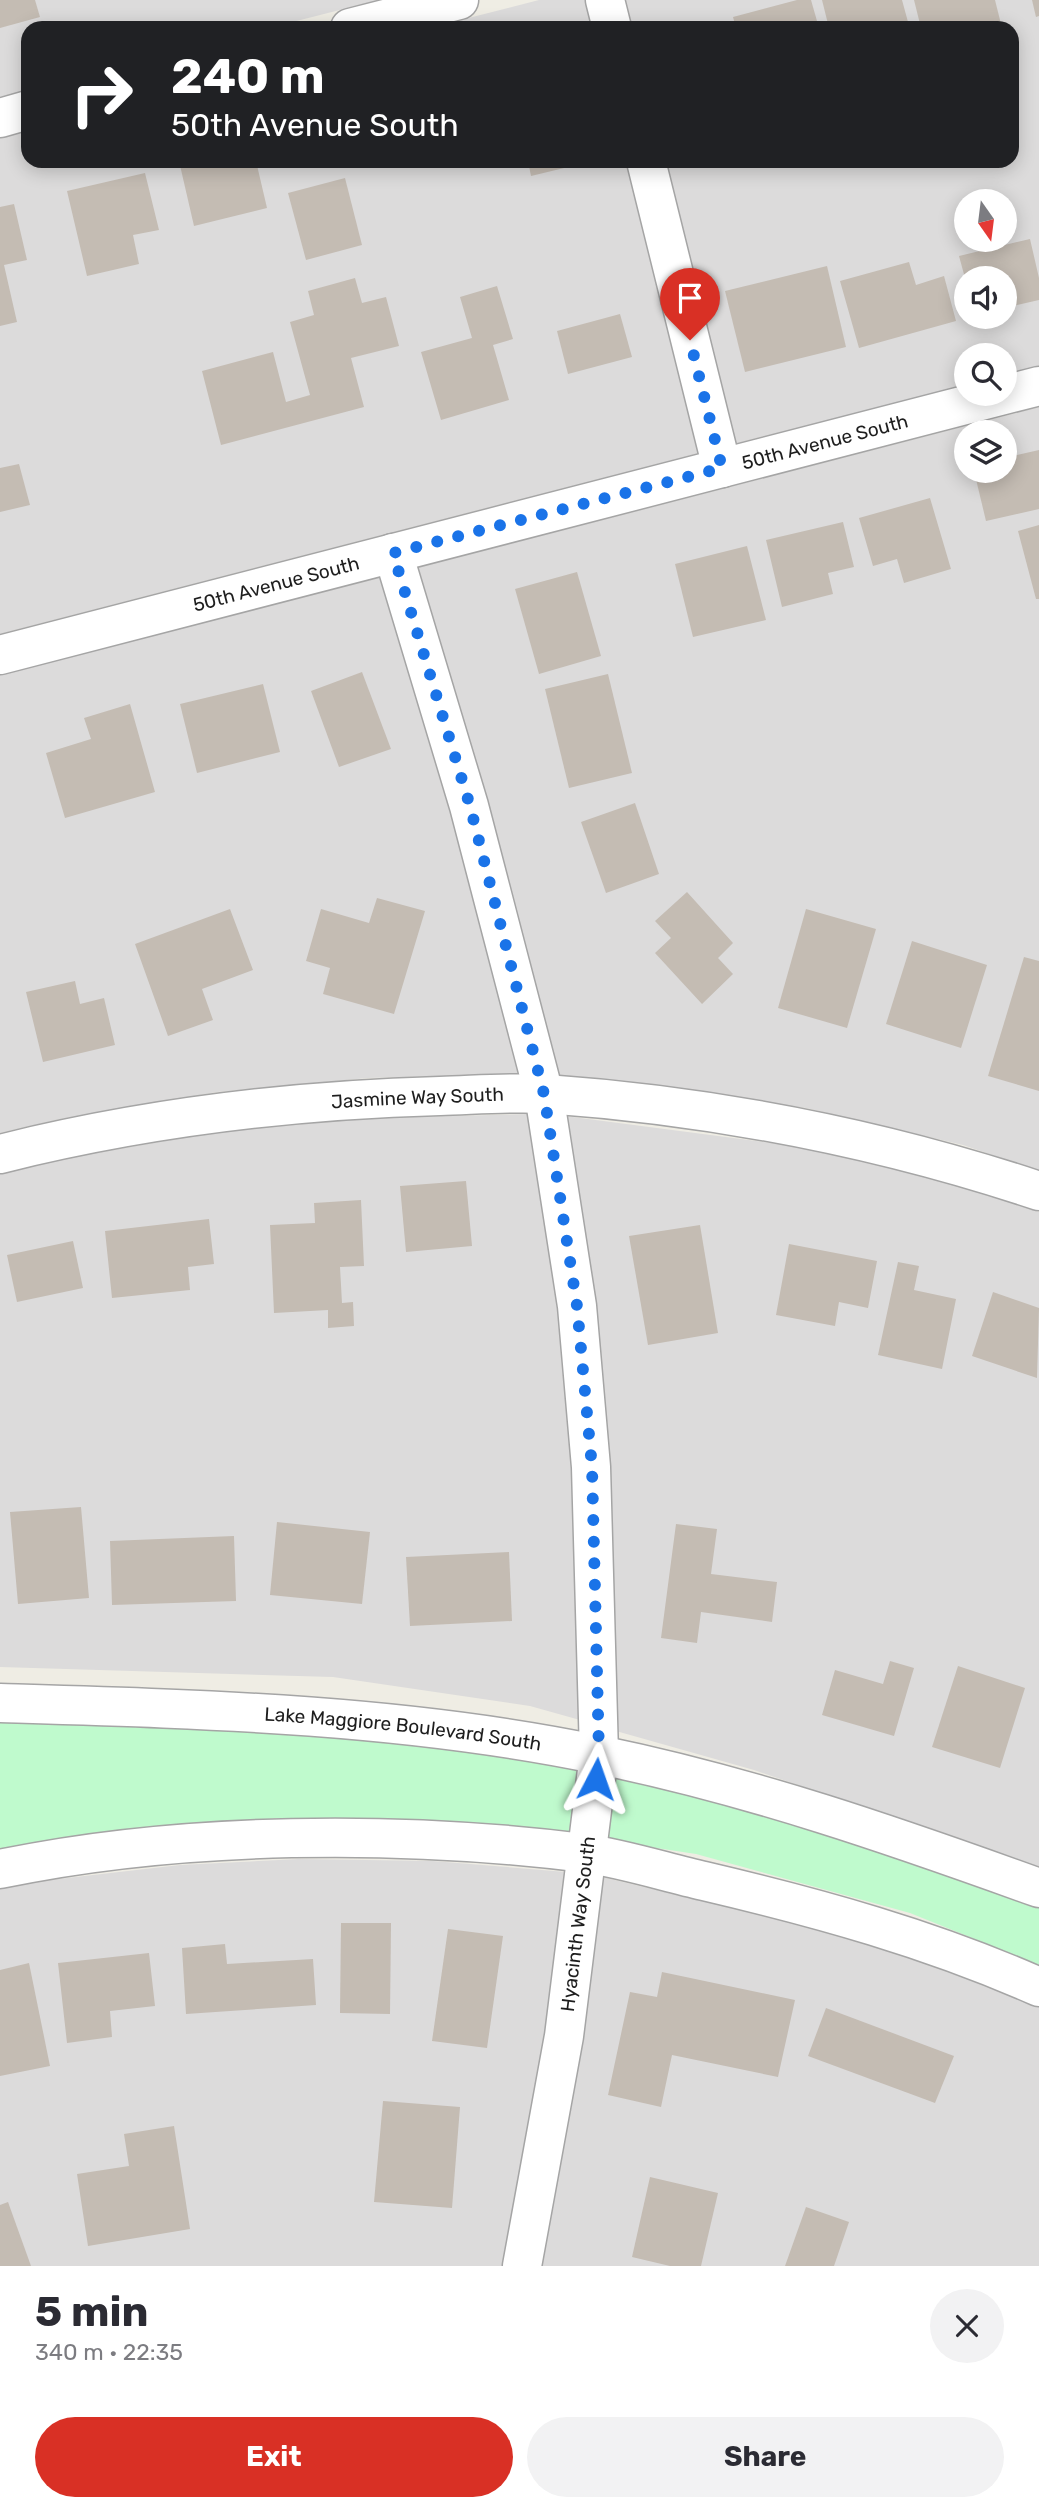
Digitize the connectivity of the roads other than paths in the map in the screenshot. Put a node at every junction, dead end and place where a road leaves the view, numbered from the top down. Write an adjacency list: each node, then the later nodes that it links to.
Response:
1 (460, 0): 3 (street)
2 (606, 0): 4 (street)
3 (378, 21)
4 (610, 21)
5 (21, 112): 6 (street)
6 (0, 118)
7 (648, 168): 9 (street)
8 (1039, 386): 9 (street, 50th Avenue South)
9 (722, 468): 10 (street, 50th Avenue South)
10 (393, 553): 11 (street, 50th Avenue South); 12 (street, Hyacinth Way South)
11 (0, 655)
12 (544, 1094): 13 (street, Jasmine Way South); 14 (street, Jasmine Way South); 16 (street, Hyacinth Way South)
13 (0, 1154)
14 (1039, 1191)
15 (0, 1703): 16 (street, Lake Maggiore Boulevard South)
16 (599, 1754): 17 (street, Hyacinth Way South); 19 (street, Lake Maggiore Boulevard South)
17 (587, 1854): 18 (street); 20 (street); 21 (street, Hyacinth Way South)
18 (0, 1869)
19 (1039, 1888)
20 (1039, 1987)
21 (522, 2266)

